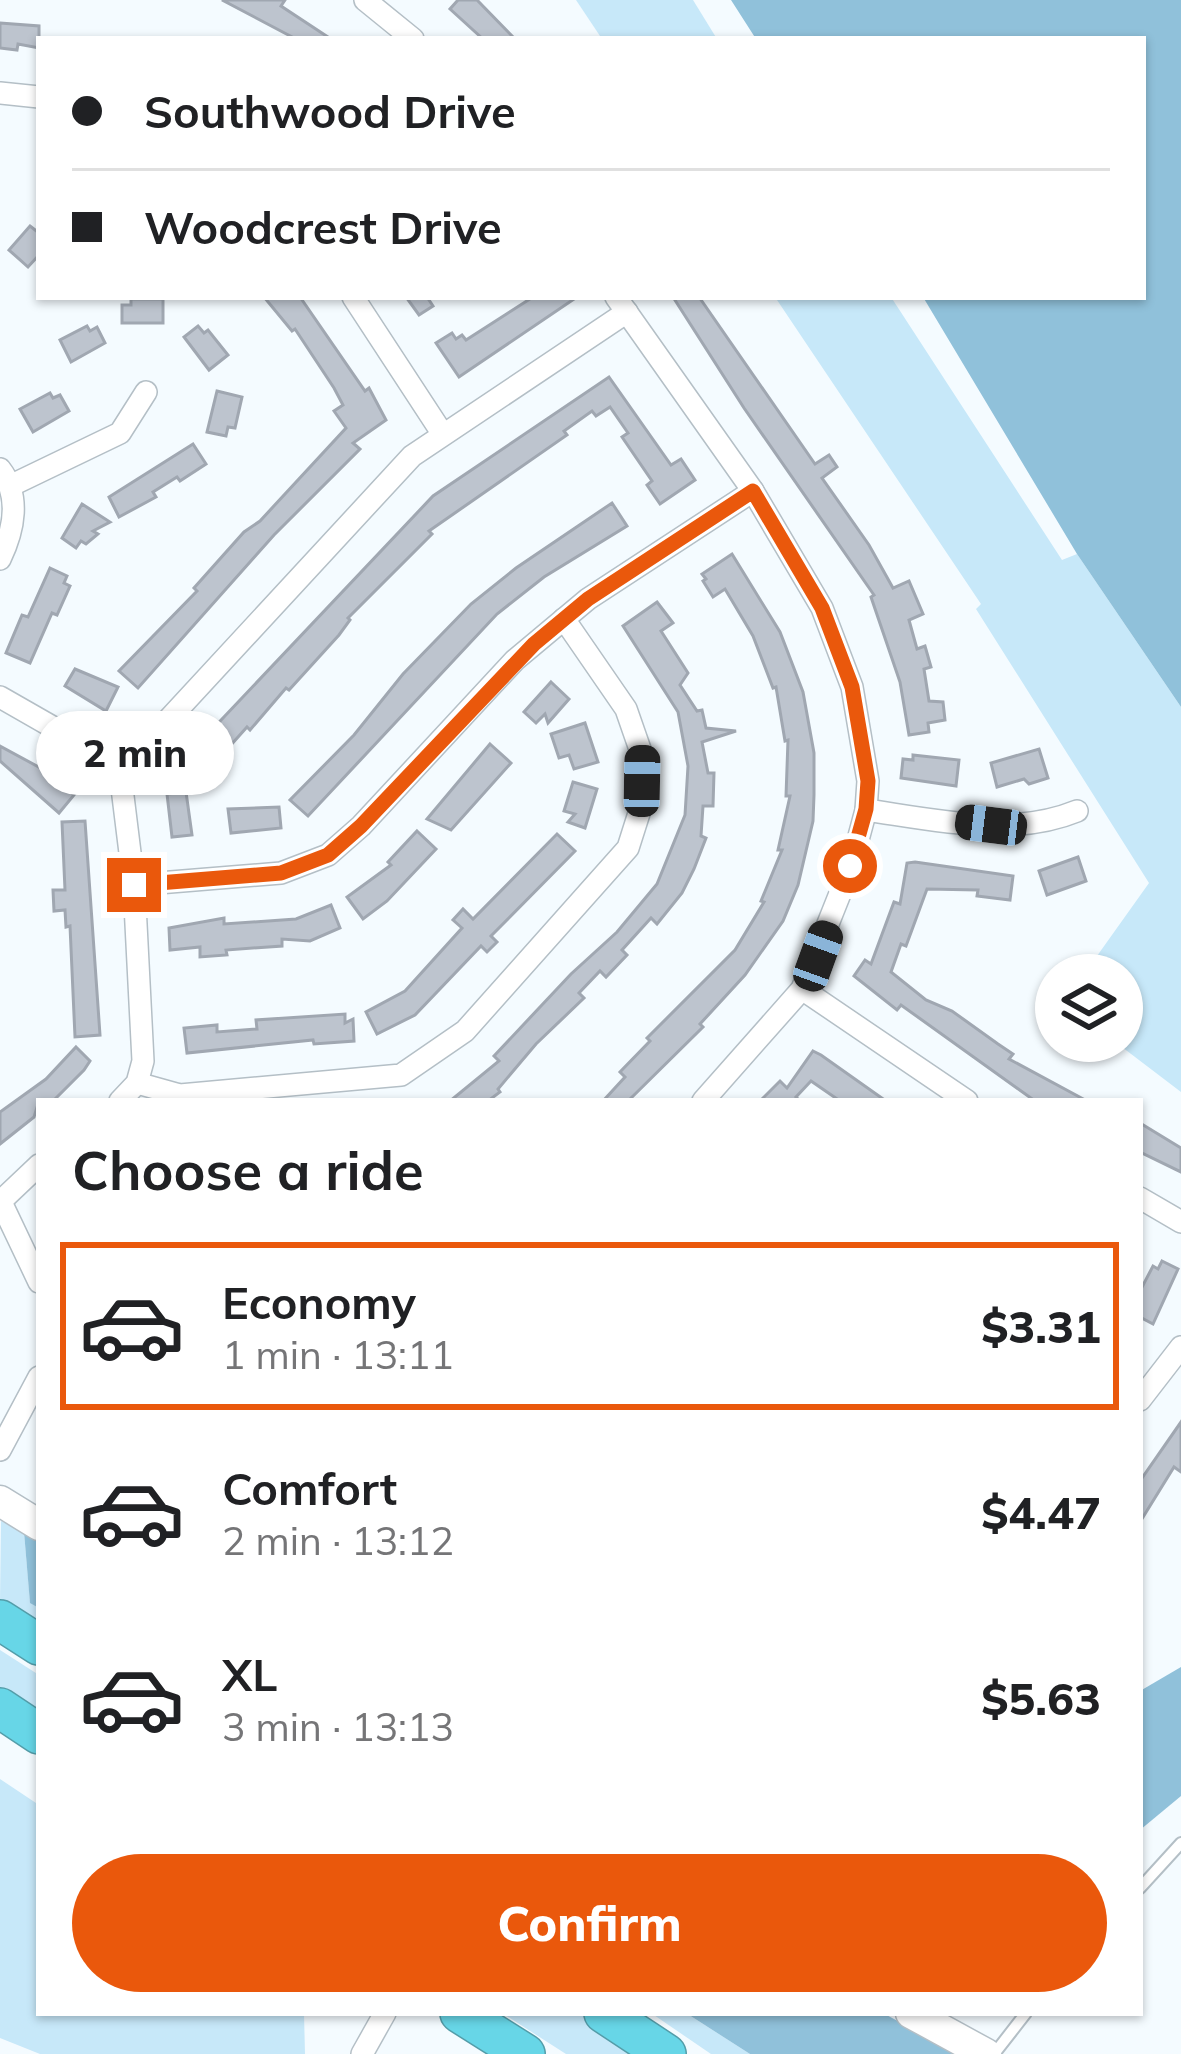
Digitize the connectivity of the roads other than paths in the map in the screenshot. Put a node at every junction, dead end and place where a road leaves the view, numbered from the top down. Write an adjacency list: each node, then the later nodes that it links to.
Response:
1 (365, 0): 2 (street)
2 (409, 36)
3 (0, 93): 4 (street)
4 (36, 97)
5 (355, 300): 8 (street)
6 (622, 305): 8 (street); 10 (street)
7 (146, 392): 9 (street)
8 (442, 433): 14 (street)
9 (6, 477): 11 (street)
10 (753, 491): 12 (street); 15 (street)
11 (0, 559)
12 (564, 619): 17 (street); 19 (street)
13 (0, 698): 14 (street)
14 (120, 772): 17 (street)
15 (866, 809): 16 (street); 18 (street)
16 (1078, 811)
17 (134, 885): 19 (street)
18 (802, 988): 21 (street); 22 (street)
19 (136, 1083): 20 (street)
20 (124, 1098)
21 (706, 1098)
22 (963, 1098)
23 (36, 1168): 25 (street)
24 (1143, 1200): 26 (street)
25 (0, 1201): 27 (street)
26 (1181, 1222)
27 (36, 1276)
28 (1181, 1347): 30 (street)
29 (36, 1383): 31 (street)
30 (1143, 1396)
31 (0, 1450)
32 (0, 1501): 33 (street)
33 (36, 1523)
34 (0, 1620): 35 (highway)
35 (36, 1644)
36 (0, 1708): 37 (highway)
37 (36, 1732)
38 (1181, 1843): 39 (lane)
39 (1143, 1885)
40 (384, 2016): 45 (street)
41 (465, 2016): 46 (highway)
42 (608, 2016): 47 (highway)
43 (917, 2016): 48 (street)
44 (1023, 2016): 48 (lane)
45 (362, 2054)
46 (525, 2054)
47 (665, 2054)
48 (990, 2054)

